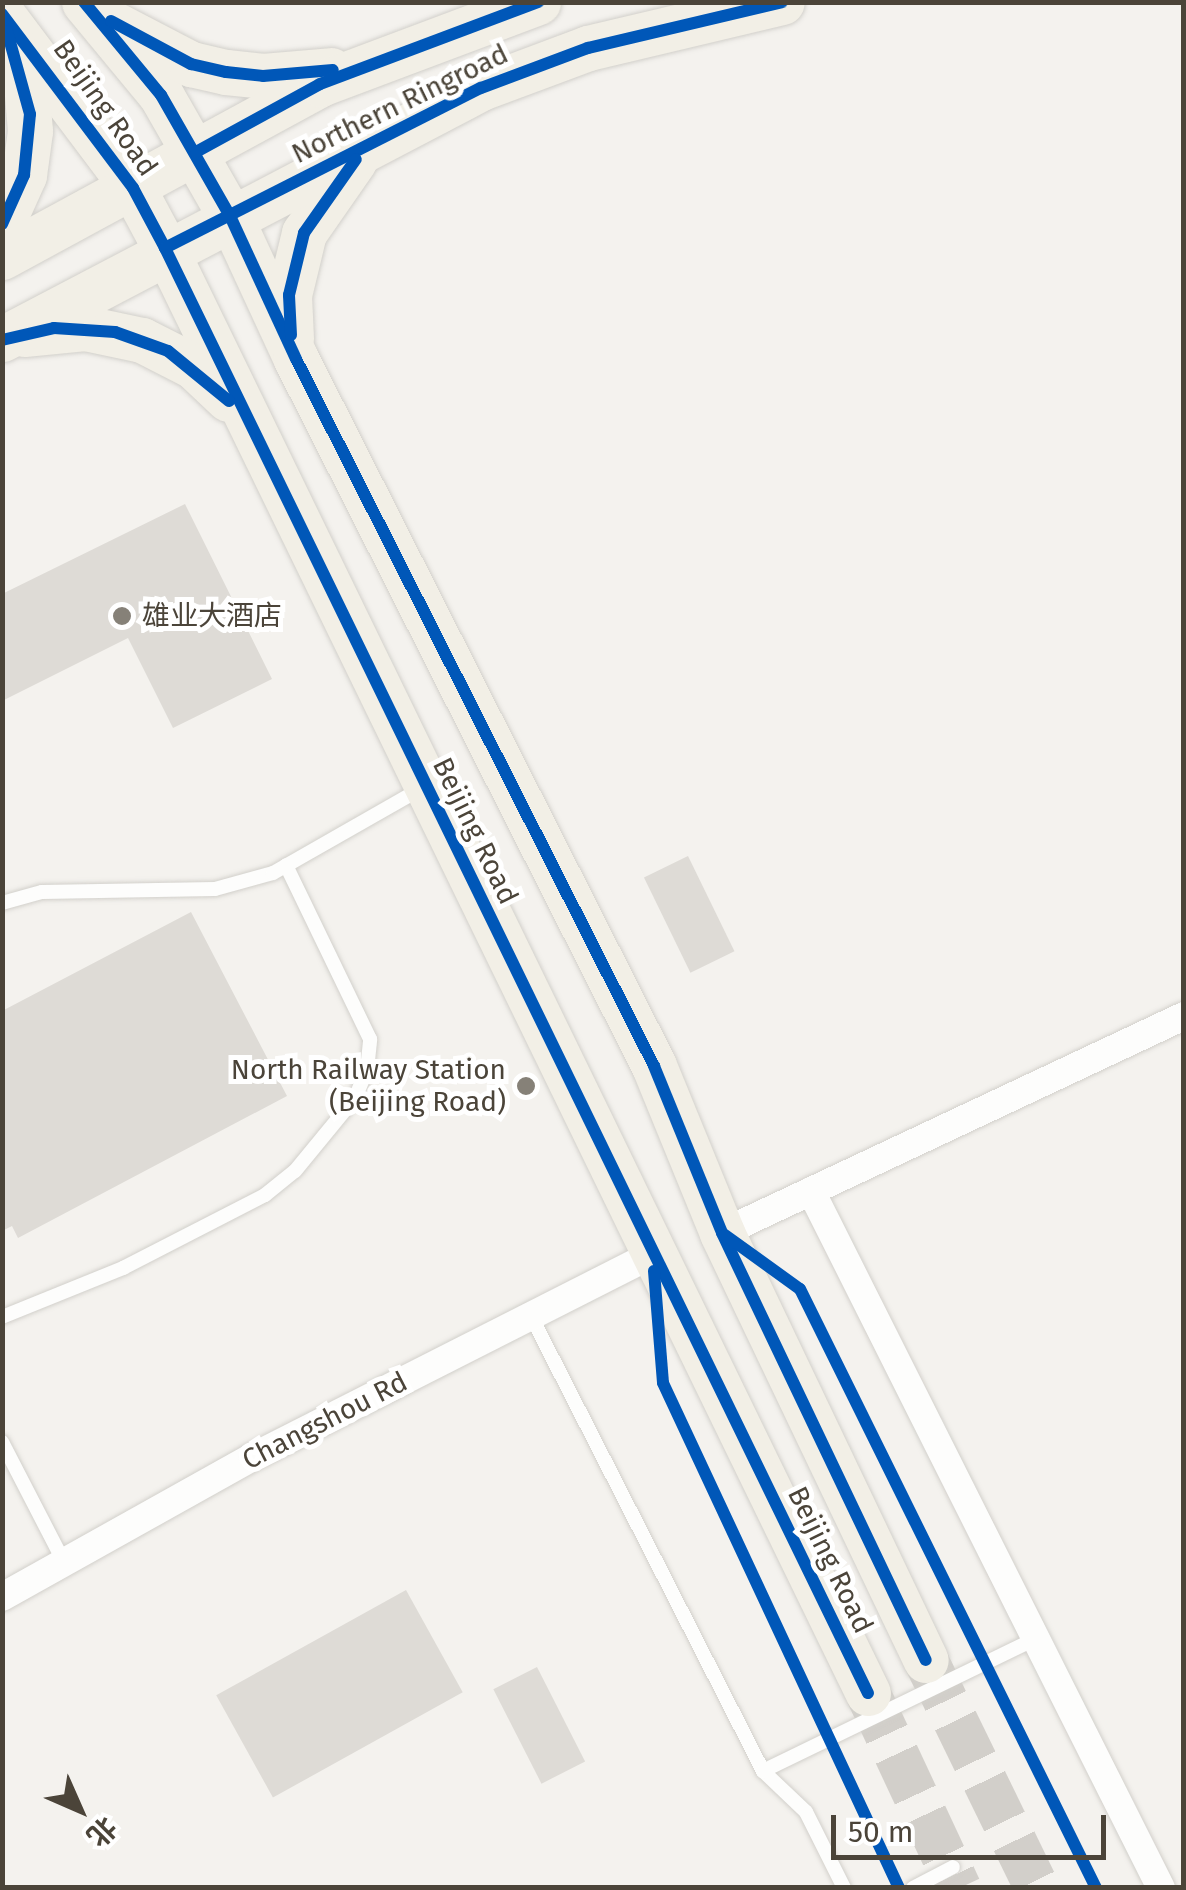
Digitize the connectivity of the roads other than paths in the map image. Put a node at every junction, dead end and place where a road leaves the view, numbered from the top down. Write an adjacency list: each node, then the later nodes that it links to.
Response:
1 (86, 2): 6 (main road); 8 (main road, Beijing Road)
2 (538, 2): 6 (main road, Northern Ringroad)
3 (782, 2): 7 (main road, Northern Ringroad)
4 (2, 14): 9 (main road, Beijing Road)
5 (2, 22): 11 (main road)
6 (386, 56): 8 (main road, Northern Ringroad)
7 (374, 142): 10 (main road, Northern Ringroad); 15 (main road)
8 (196, 152): 9 (main road, Northern Ringroad); 10 (main road, Beijing Road)
9 (133, 188): 12 (main road, Beijing Road); 13 (main road, Northern Ringroad)
10 (230, 216): 12 (main road, Northern Ringroad); 15 (main road, Beijing Road)
11 (2, 224)
12 (165, 248): 14 (main road, Northern Ringroad); 16 (main road, Beijing Road)
13 (2, 257)
14 (2, 339): 16 (main road)
15 (296, 360): 22 (main road, Beijing Road)
16 (242, 414): 17 (main road, Beijing Road)
17 (425, 786): 18 (lane); 23 (main road, Beijing Road)
18 (286, 865): 19 (lane); 25 (lane)
19 (2, 903)
20 (1184, 1016): 21 (street)
21 (811, 1191): 22 (street); 29 (street)
22 (722, 1233): 30 (main road, Beijing Road)
23 (653, 1254): 24 (street, Changshou Rd); 31 (main road, Beijing Road)
24 (530, 1316): 27 (street, Changshou Rd); 32 (lane)
25 (2, 1317)
26 (2, 1442): 27 (lane)
27 (64, 1562): 28 (street, Changshou Rd)
28 (2, 1597)
29 (1033, 1640): 32 (lane); 36 (street)
30 (926, 1660)
31 (868, 1693)
32 (763, 1771): 34 (lane)
33 (954, 1867): 35 (lane)
34 (844, 1888)
35 (913, 1888)
36 (1161, 1888)

